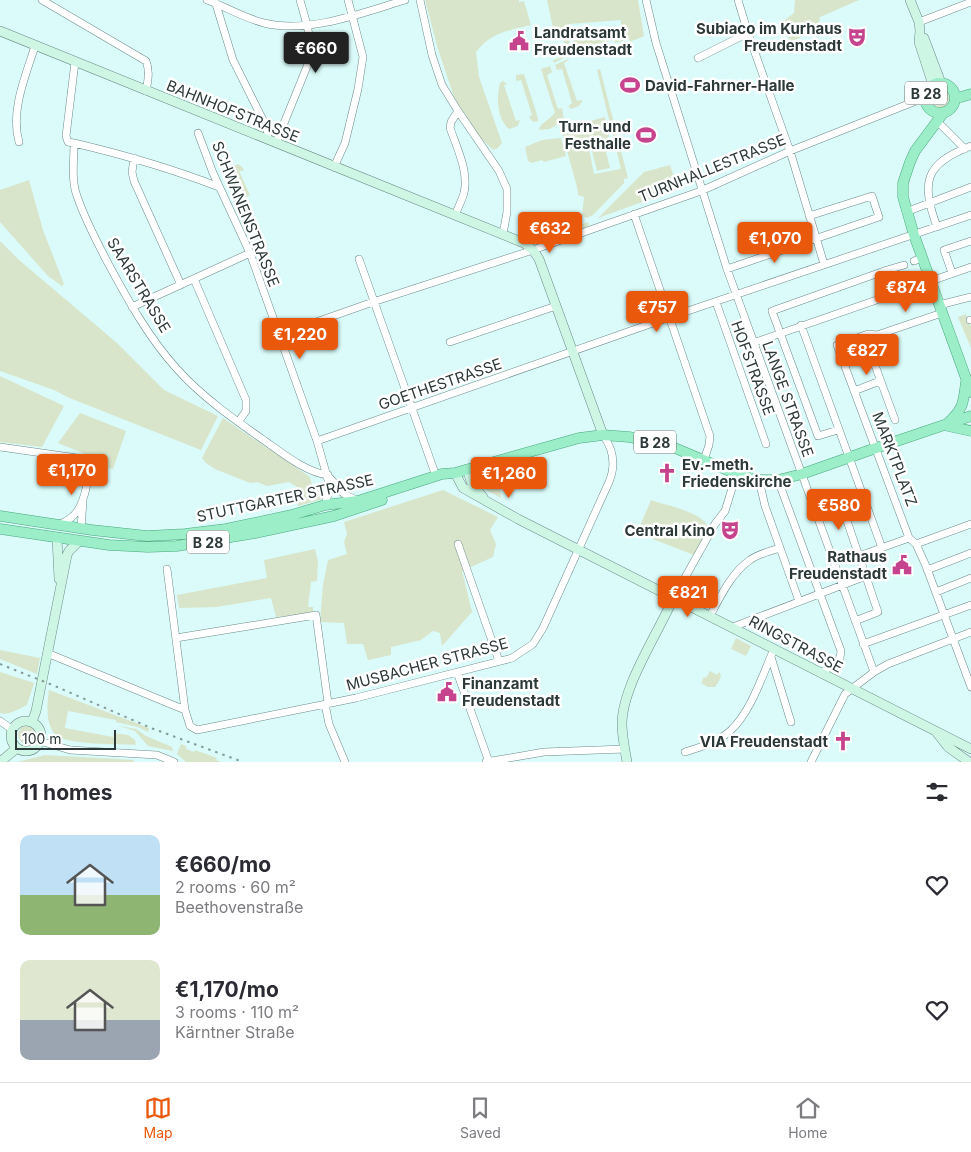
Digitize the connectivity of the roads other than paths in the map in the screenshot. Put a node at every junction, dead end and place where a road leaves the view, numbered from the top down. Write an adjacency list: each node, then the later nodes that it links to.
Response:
1 (42, 0): 21 (street)
2 (207, 0): 10 (street)
3 (300, 0): 13 (street)
4 (348, 0): 12 (street)
5 (404, 0): 12 (street)
6 (420, 0): 26 (street)
7 (646, 0): 41 (street, LANGE STRASSE)
8 (738, 0): 16 (street)
9 (910, 0): 14 (street)
10 (215, 2): 13 (street); 30 (street)
11 (971, 2): 14 (street)
12 (352, 16): 13 (street); 38 (street)
13 (307, 25): 34 (street)
14 (920, 27): 20 (street)
15 (0, 31): 17 (street, BAHNHOFSTRASSE)
16 (748, 33): 18 (street); 36 (street)
17 (35, 46): 19 (street, BAHNHOFSTRASSE); 32 (street)
18 (698, 58)
19 (75, 62): 21 (street, BAHNHOFSTRASSE); 33 (street, SAARSTRASSE)
20 (937, 84): 23 (main road, B 28); 24 (main road, B 28)
21 (146, 91): 30 (street, BAHNHOFSTRASSE)
22 (971, 94): 24 (main road, B 28)
23 (926, 97): 25 (main road, B 28); 36 (street, TURNHALLESTRASSE)
24 (955, 97): 27 (main road, B 28)
25 (930, 108): 27 (main road, B 28); 31 (main road, B 28)
26 (458, 111): 45 (street); 49 (street)
27 (944, 112): 28 (main road, B 28)
28 (938, 122): 31 (main road, B 28); 35 (street)
29 (198, 133): 39 (street, SCHWANENSTRASSE)
30 (266, 139): 34 (street, BAHNHOFSTRASSE)
31 (924, 140): 43 (main road, B 28)
32 (19, 142)
33 (74, 143): 37 (street); 71 (street, SAARSTRASSE)
34 (276, 143): 38 (street, BAHNHOFSTRASSE)
35 (968, 148): 42 (street)
36 (790, 151): 41 (street, TURNHALLESTRASSE); 47 (street)
37 (134, 158): 39 (street); 64 (street)
38 (334, 167): 45 (street, BAHNHOFSTRASSE)
39 (219, 187): 54 (street, SCHWANENSTRASSE)
40 (971, 187): 42 (street)
41 (701, 191): 44 (street, TURNHALLESTRASSE); 59 (street, LANGE STRASSE)
42 (929, 203): 43 (street); 48 (street)
43 (906, 212): 50 (main road, B 28)
44 (634, 214): 53 (street, TURNHALLESTRASSE); 73 (street)
45 (455, 215): 49 (street, BAHNHOFSTRASSE)
46 (971, 215): 48 (street, GOETHESTRASSE)
47 (809, 216): 51 (street); 51 (street)
48 (937, 227): 50 (street, GOETHESTRASSE)
49 (503, 234): 53 (street, BAHNHOFSTRASSE)
50 (914, 235): 56 (street, GOETHESTRASSE); 63 (main road, B 28)
51 (816, 239): 56 (street); 59 (street)
52 (971, 241): 61 (street)
53 (533, 250): 68 (street, TURNHALLESTRASSE); 70 (street)
54 (250, 253): 62 (street); 76 (street, SCHWANENSTRASSE)
55 (360, 259): 68 (street)
56 (824, 264): 66 (street, GOETHESTRASSE)
57 (904, 266): 60 (street)
58 (971, 267): 61 (street)
59 (727, 269): 66 (street, LANGE STRASSE)
60 (887, 270): 65 (street); 75 (street)
61 (952, 273): 63 (street)
62 (194, 279): 64 (street); 88 (street)
63 (931, 281): 65 (street); 72 (main road, B 28)
64 (181, 285): 71 (street)
65 (895, 292): 74 (street)
66 (736, 295): 69 (street, GOETHESTRASSE); 79 (street, LANGE STRASSE)
67 (971, 297): 72 (street, MARKTPLATZ)
68 (373, 302): 76 (street, TURNHALLESTRASSE); 85 (street)
69 (716, 302): 73 (street, GOETHESTRASSE); 94 (street, HOFSTRASSE)
70 (556, 306): 78 (street); 80 (street)
71 (132, 307): 88 (street, SAARSTRASSE)
72 (940, 309): 77 (street, MARKTPLATZ); 81 (main road, B 28)
73 (670, 317): 80 (street, GOETHESTRASSE); 98 (street)
74 (801, 325): 75 (street); 90 (street)
75 (779, 334): 79 (street); 90 (street)
76 (279, 335): 93 (street, SCHWANENSTRASSE)
77 (877, 335): 82 (street); 83 (street, MARKTPLATZ)
78 (450, 342)
79 (753, 343): 101 (street, LANGE STRASSE)
80 (572, 352): 85 (street, GOETHESTRASSE); 92 (street)
81 (966, 380): 84 (main road, B 28); 89 (main road, STUTTGARTER STRASSE / B 28)
82 (880, 382): 83 (street); 87 (street)
83 (854, 391): 96 (street, MARKTPLATZ)
84 (971, 392)
85 (410, 408): 93 (street, GOETHESTRASSE); 104 (street)
86 (971, 416): 89 (main road, STUTTGARTER STRASSE / B 28)
87 (894, 420)
88 (239, 421): 102 (street, SAARSTRASSE)
89 (944, 426): 91 (main road, STUTTGARTER STRASSE / B 28); 96 (main road, STUTTGARTER STRASSE / B 28)
90 (838, 430): 97 (street)
91 (971, 431)
92 (603, 435): 98 (main road, STUTTGARTER STRASSE / B 28); 99 (main road, STUTTGARTER STRASSE / B 28); 125 (street, MUSBACHER STRASSE)
93 (317, 441): 102 (street, SCHWANENSTRASSE)
94 (766, 444)
95 (0, 447): 107 (street)
96 (876, 448): 97 (main road, STUTTGARTER STRASSE / B 28); 119 (street, MARKTPLATZ)
97 (848, 457): 101 (main road, STUTTGARTER STRASSE / B 28); 111 (street)
98 (704, 460): 103 (main road, STUTTGARTER STRASSE / B 28)
99 (467, 469): 100 (main road, STUTTGARTER STRASSE / B 28); 108 (street, RINGSTRASSE)
100 (455, 472): 104 (main road, STUTTGARTER STRASSE / B 28); 108 (street, RINGSTRASSE); 113 (main road, STUTTGARTER STRASSE / B 28)
101 (802, 474): 106 (main road, STUTTGARTER STRASSE / B 28); 132 (street, LANGE STRASSE)
102 (328, 475): 109 (street, SCHWANENSTRASSE); 110 (street, SCHWANENSTRASSE)
103 (739, 475): 105 (main road, STUTTGARTER STRASSE / B 28); 136 (street)
104 (436, 476): 109 (main road, STUTTGARTER STRASSE / B 28)
105 (759, 480): 106 (main road, STUTTGARTER STRASSE / B 28); 123 (street)
106 (778, 480): 134 (street)
107 (83, 499): 115 (street); 116 (street)
108 (487, 500): 125 (street, RINGSTRASSE)
109 (358, 501): 110 (main road, STUTTGARTER STRASSE / B 28); 113 (main road, B 28)
110 (324, 505): 116 (main road, STUTTGARTER STRASSE / B 28)
111 (868, 509): 124 (street); 127 (street)
112 (0, 516): 115 (main road, STUTTGARTER STRASSE / B 28)
113 (334, 516): 120 (main road, STUTTGARTER STRASSE / B 28)
114 (971, 524): 122 (street)
115 (59, 525): 116 (main road, STUTTGARTER STRASSE / B 28); 118 (main road)
116 (81, 528): 120 (main road)
117 (0, 529): 118 (main road, STUTTGARTER STRASSE / B 28)
118 (57, 538): 120 (main road, STUTTGARTER STRASSE / B 28); 133 (street)
119 (909, 538): 122 (street, MARKTPLATZ); 124 (street)
120 (79, 542): 133 (street)
121 (458, 544): 149 (street)
122 (916, 544): 129 (street)
123 (780, 548): 137 (street); 140 (street)
124 (882, 548): 127 (street)
125 (578, 549): 136 (street, RINGSTRASSE); 149 (street, MUSBACHER STRASSE)
126 (971, 553): 129 (street)
127 (860, 556): 130 (street)
128 (167, 569): 144 (street)
129 (927, 570): 135 (street)
130 (866, 576): 132 (street); 141 (street)
131 (971, 578): 135 (street)
132 (841, 584): 134 (street); 141 (street, LANGE STRASSE)
133 (60, 590): 147 (street)
134 (820, 592): 137 (street); 154 (street)
135 (936, 592): 139 (street)
136 (673, 598): 140 (street, RINGSTRASSE); 166 (street)
137 (799, 602): 142 (street)
138 (971, 605): 139 (street)
139 (944, 615): 145 (street); 146 (street)
140 (710, 616): 142 (street, RINGSTRASSE)
141 (855, 621): 146 (street, LANGE STRASSE)
142 (733, 627): 148 (street, RINGSTRASSE)
143 (971, 632): 145 (street)
144 (176, 638): 157 (street); 158 (street)
145 (953, 638): 151 (street); 153 (street)
146 (864, 644): 153 (street, LANGE STRASSE)
147 (47, 653): 158 (street); 160 (street)
148 (773, 653): 154 (street, RINGSTRASSE); 161 (street); 168 (street)
149 (499, 661): 152 (street, MUSBACHER STRASSE)
150 (971, 662): 151 (street)
151 (963, 665): 155 (street)
152 (457, 672): 157 (street, MUSBACHER STRASSE); 172 (street)
153 (874, 672): 156 (street)
154 (821, 674): 156 (street, RINGSTRASSE)
155 (971, 687)
156 (853, 689): 164 (street, RINGSTRASSE); 174 (street)
157 (326, 704): 158 (street, MUSBACHER STRASSE); 171 (street)
158 (185, 710)
159 (0, 721): 162 (street)
160 (32, 722): 162 (street); 163 (street)
161 (791, 722)
162 (13, 730): 165 (street)
163 (40, 742): 165 (street); 170 (street)
164 (949, 742): 167 (street, RINGSTRASSE); 175 (street, RINGSTRASSE)
165 (17, 748): 169 (street)
166 (625, 749): 172 (street); 173 (street)
167 (971, 749)
168 (685, 752)
169 (0, 762)
170 (174, 762)
171 (345, 762)
172 (488, 762)
173 (627, 762)
174 (810, 762)
175 (969, 762)

